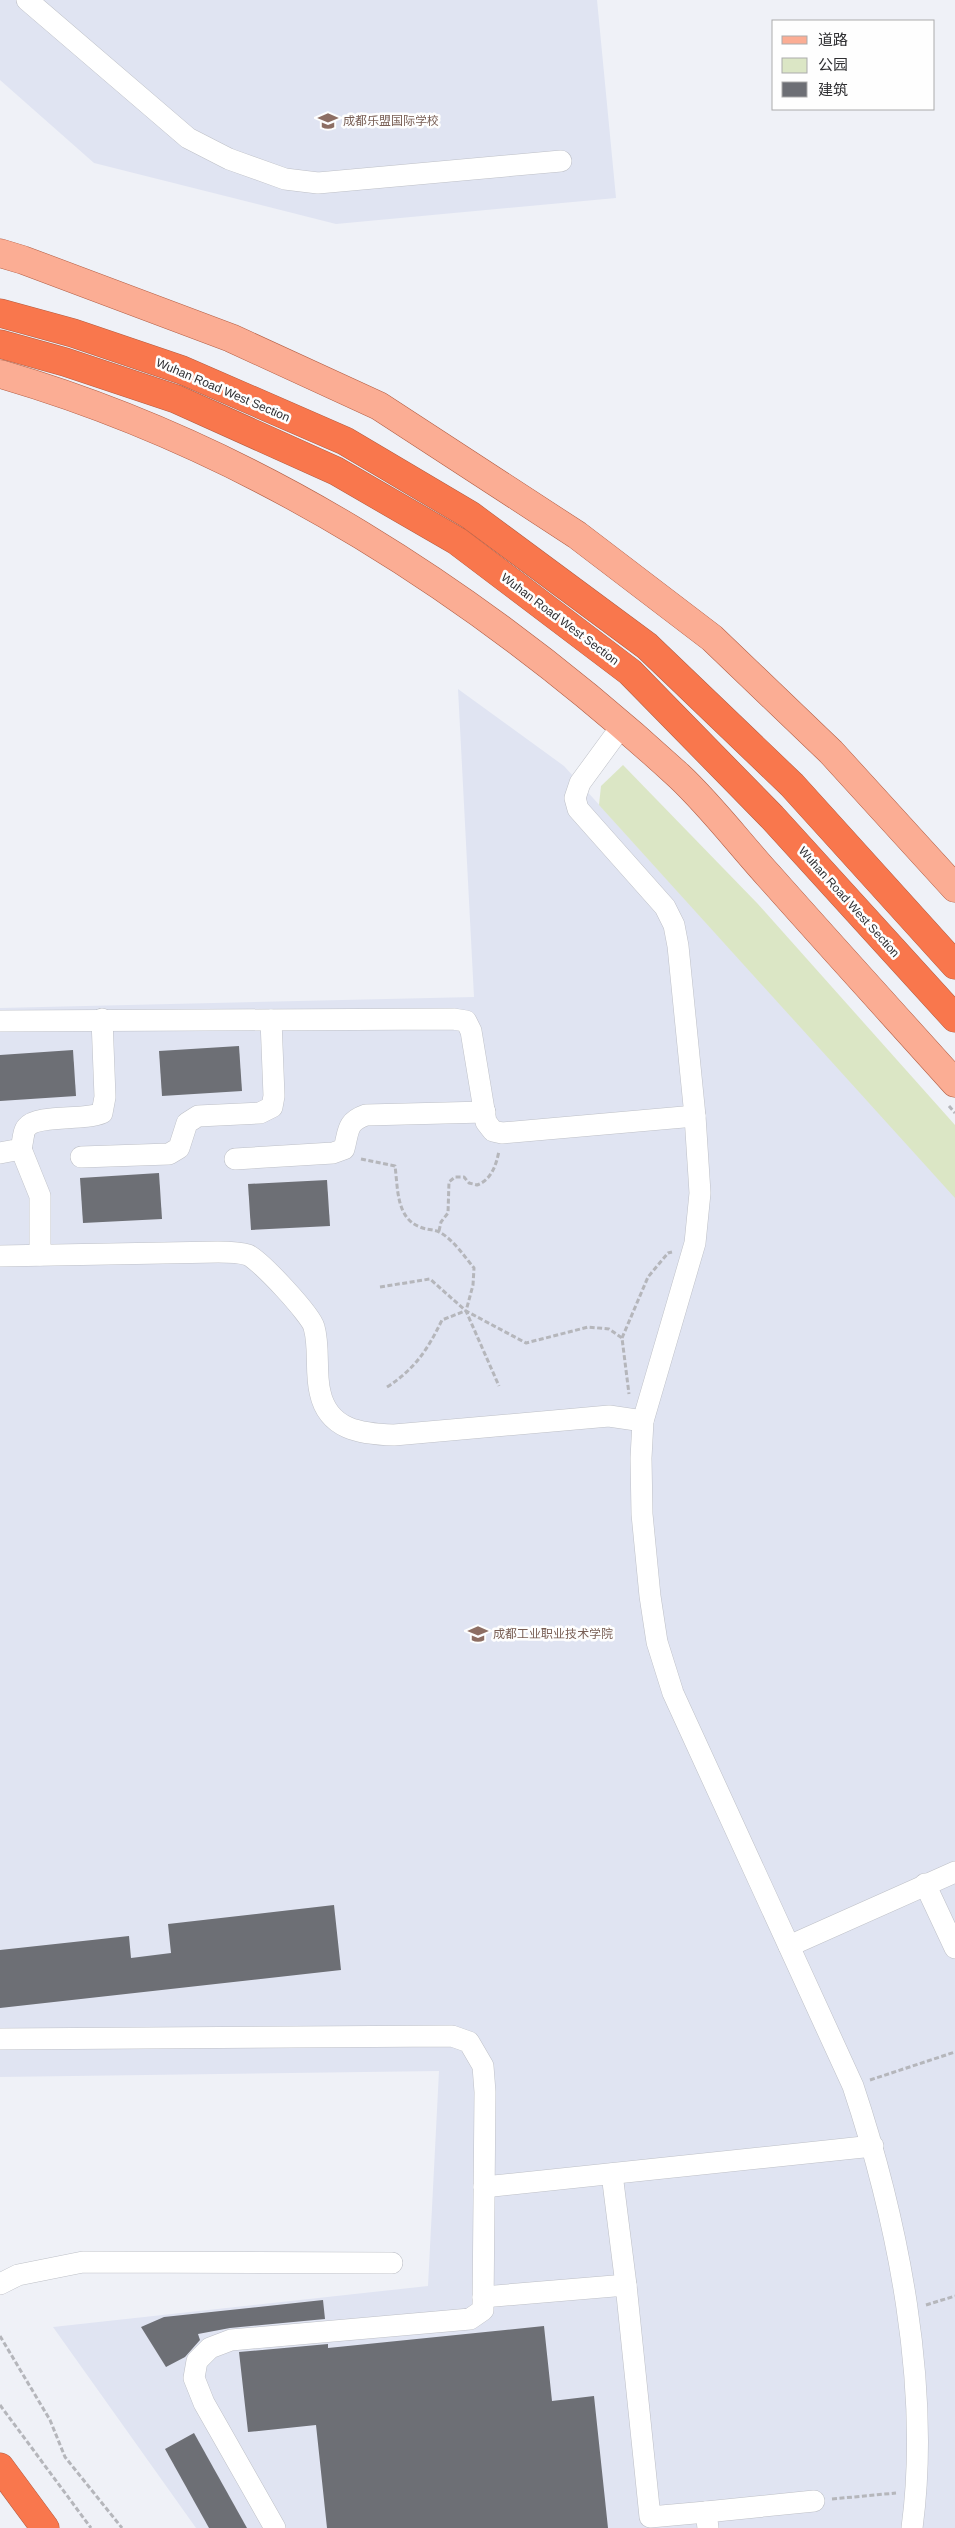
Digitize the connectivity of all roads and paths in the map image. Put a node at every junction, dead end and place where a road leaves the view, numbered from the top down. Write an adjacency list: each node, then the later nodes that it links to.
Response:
1 (27, 0): 2 (lane)
2 (561, 161)
3 (0, 254): 8 (main road)
4 (0, 313): 9 (highway, Wuhan Road West Section)
5 (0, 344): 10 (highway, Wuhan Road West Section)
6 (0, 374): 7 (main road)
7 (621, 727): 14 (main road); 17 (lane)
8 (955, 888)
9 (955, 965)
10 (955, 1018)
11 (102, 1020): 12 (lane); 13 (lane); 19 (lane)
12 (271, 1020): 15 (lane); 22 (lane)
13 (0, 1021)
14 (948, 1091): 16 (path)
15 (485, 1112): 18 (lane); 20 (lane)
16 (955, 1113)
17 (695, 1116): 18 (lane); 25 (lane)
18 (502, 1133): 24 (path)
19 (22, 1149): 21 (lane); 27 (lane)
20 (344, 1149): 23 (lane); 24 (path)
21 (0, 1153)
22 (81, 1157)
23 (235, 1159)
24 (438, 1232): 29 (path)
25 (695, 1243): 30 (path); 33 (lane)
26 (0, 1256): 27 (lane)
27 (40, 1256): 33 (lane)
28 (380, 1287): 29 (path)
29 (466, 1311): 30 (path); 31 (path); 32 (path)
30 (622, 1338): 33 (path)
31 (499, 1386)
32 (387, 1387)
33 (643, 1421): 36 (lane)
34 (955, 1872): 35 (lane)
35 (925, 1884): 36 (lane); 37 (lane)
36 (789, 1946): 40 (lane)
37 (955, 1948)
38 (0, 2039): 43 (lane)
39 (955, 2052): 40 (path)
40 (853, 2086): 41 (lane)
41 (873, 2146): 42 (lane); 49 (lane)
42 (612, 2174): 43 (lane); 46 (lane)
43 (484, 2187): 48 (lane)
44 (392, 2263): 45 (lane)
45 (0, 2284)
46 (626, 2284): 48 (lane); 55 (lane)
47 (955, 2296): 49 (path)
48 (483, 2297): 59 (lane)
49 (907, 2311): 53 (lane)
50 (0, 2336): 58 (path)
51 (0, 2405): 57 (path)
52 (0, 2467): 56 (highway)
53 (917, 2490): 54 (path); 60 (lane)
54 (814, 2501): 55 (lane)
55 (707, 2520)
56 (45, 2528)
57 (91, 2528)
58 (122, 2528)
59 (275, 2528)
60 (912, 2528)

